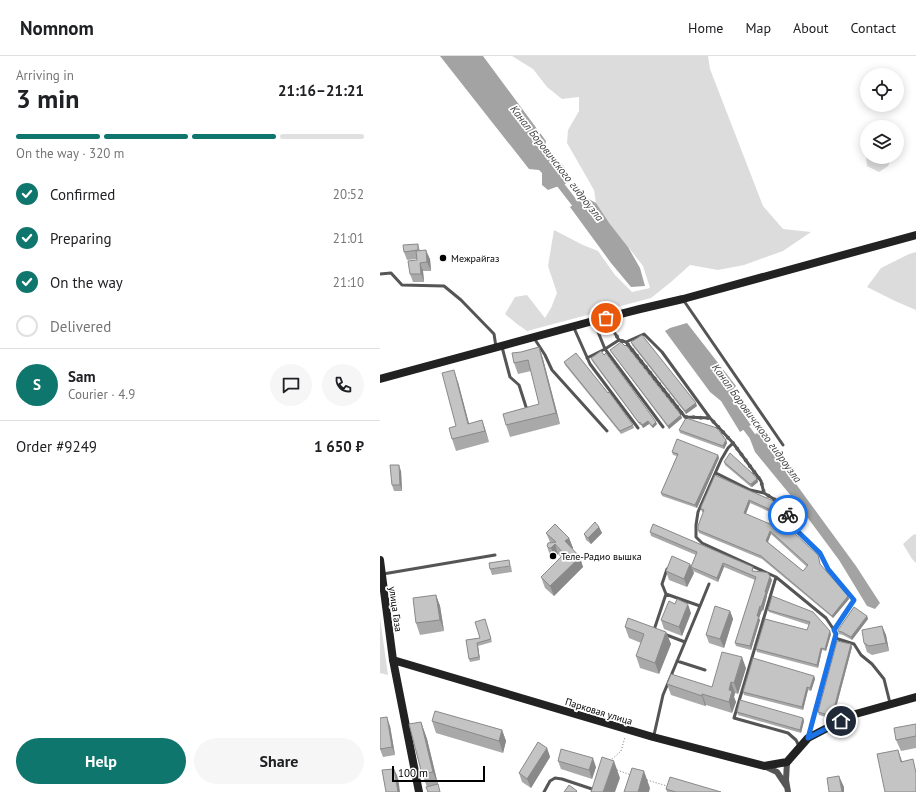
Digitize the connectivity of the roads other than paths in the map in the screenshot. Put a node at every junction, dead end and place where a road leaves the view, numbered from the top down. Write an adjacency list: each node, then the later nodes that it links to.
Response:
1 (916, 236): 3 (main road)
2 (380, 274): 10 (lane)
3 (683, 299): 4 (main road); 20 (lane)
4 (606, 318): 5 (main road); 8 (lane)
5 (594, 321): 6 (main road); 11 (lane)
6 (574, 326): 7 (main road); 12 (lane)
7 (533, 337): 10 (main road); 18 (lane)
8 (619, 340): 9 (lane); 11 (lane)
9 (626, 342): 15 (lane); 15 (lane)
10 (499, 346): 13 (main road); 14 (lane)
11 (606, 349): 12 (lane); 16 (lane)
12 (587, 358): 17 (lane)
13 (380, 379)
14 (527, 410)
15 (710, 418): 19 (lane)
16 (663, 427)
17 (638, 428)
18 (606, 432)
19 (733, 443): 21 (lane); 22 (lane)
20 (783, 445)
21 (716, 473): 22 (lane); 27 (lane)
22 (764, 493): 32 (lane)
23 (495, 555): 26 (lane)
24 (380, 560): 26 (main road, улица Газа)
25 (669, 564): 29 (lane)
26 (382, 574): 31 (main road, улица Газа)
27 (776, 576): 32 (lane); 42 (lane)
28 (709, 584): 30 (lane)
29 (666, 594): 30 (lane); 34 (lane)
30 (700, 606): 34 (lane)
31 (384, 614): 35 (main road, улица Газа)
32 (834, 630): 33 (lane)
33 (835, 638): 39 (lane); 41 (lane)
34 (685, 642): 36 (lane)
35 (393, 660): 40 (main road, Парковая улица); 46 (main road)
36 (677, 661): 37 (lane); 40 (lane)
37 (705, 670)
38 (916, 697): 39 (main road)
39 (890, 704): 41 (main road)
40 (653, 738): 44 (main road, Парковая улица)
41 (808, 738): 42 (main road)
42 (799, 748): 43 (main road)
43 (787, 762): 44 (main road, Парковая улица); 45 (street)
44 (764, 766): 45 (street)
45 (788, 790)
46 (420, 792)
47 (544, 792): 48 (lane)
48 (595, 792)

